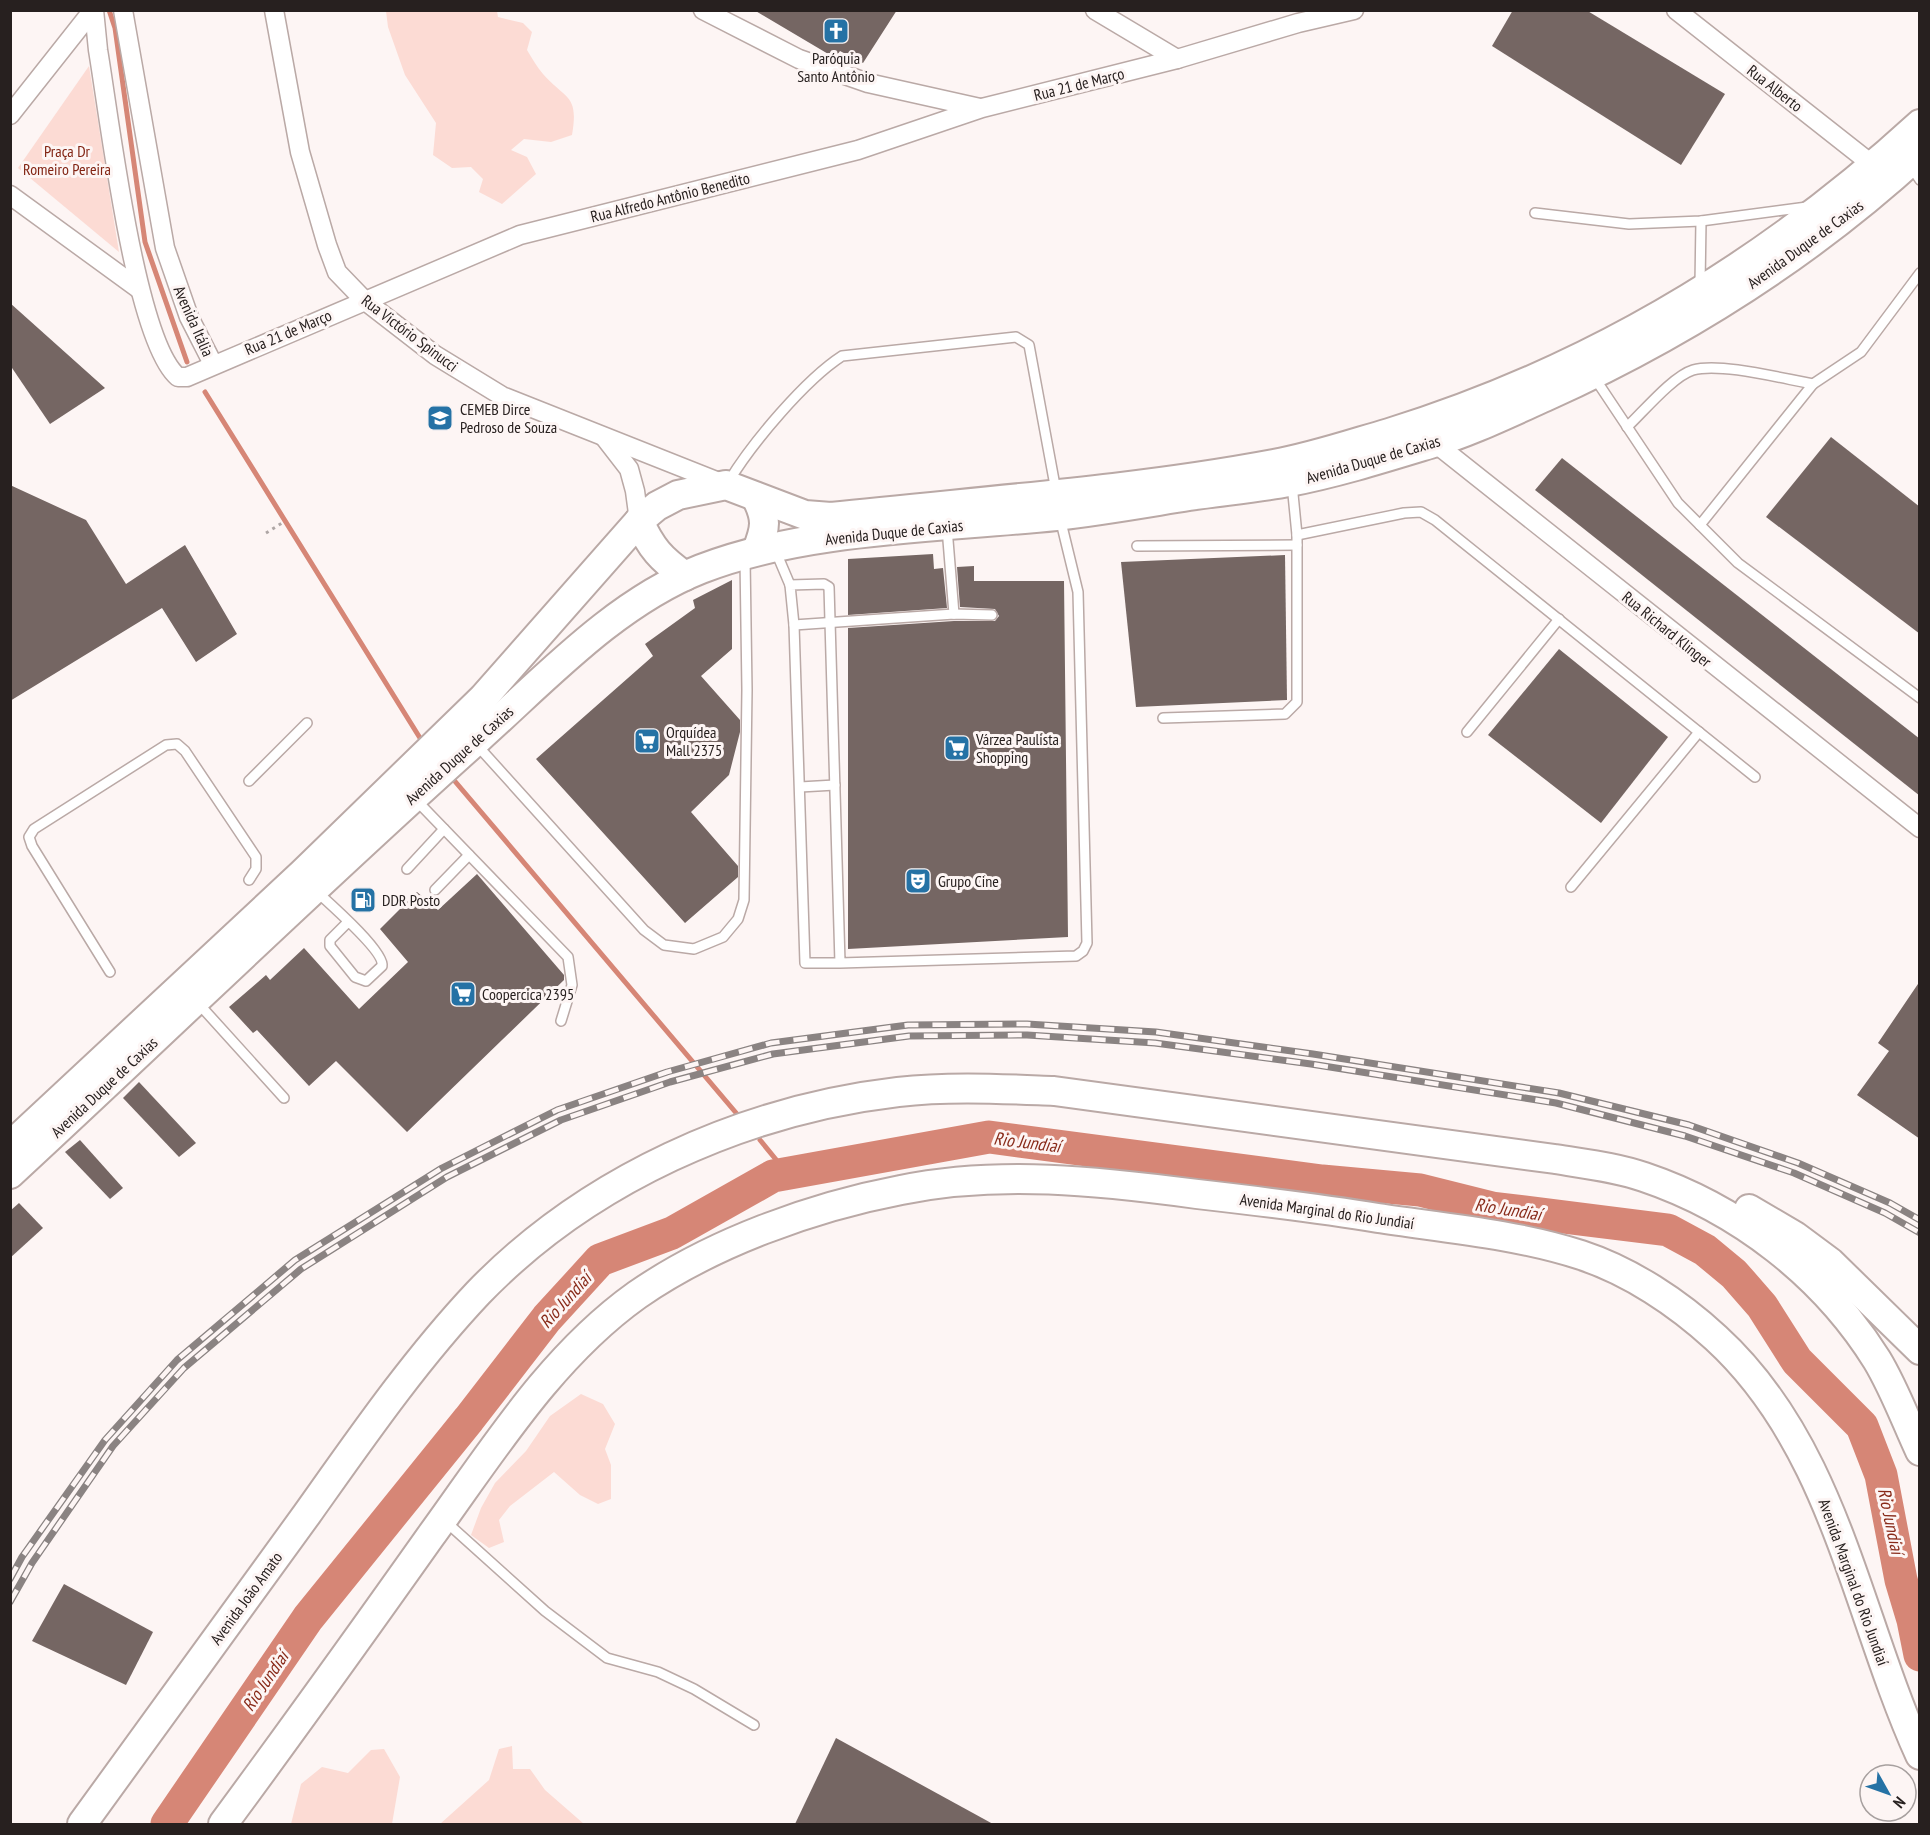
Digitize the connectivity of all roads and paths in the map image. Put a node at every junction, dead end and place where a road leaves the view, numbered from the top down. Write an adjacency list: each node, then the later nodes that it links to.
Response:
1 (94, 10): 10 (street); 19 (street, Avenida Itália)
2 (123, 10): 22 (street, Avenida Itália)
3 (274, 10): 21 (street, Rua Victório Spinucci)
4 (1095, 10): 8 (street)
5 (1354, 10): 8 (street)
6 (1676, 10): 13 (street, Rua Alberto)
7 (708, 12): 9 (street)
8 (1177, 59): 9 (street, Rua 21 de Março)
9 (982, 108): 21 (street, Rua Alfredo Antônio Benedito)
10 (10, 115)
11 (1920, 124): 13 (main road, Avenida Duque de Caxias)
12 (1916, 165): 23 (main road, Avenida Duque de Caxias)
13 (1874, 166): 15 (main road, Avenida Duque de Caxias)
14 (10, 195): 19 (street)
15 (1824, 206): 17 (lane); 20 (main road, Avenida Duque de Caxias)
16 (1535, 213): 17 (lane)
17 (1701, 221): 20 (lane)
18 (1920, 273): 24 (lane)
19 (139, 289): 22 (street, Avenida Itália)
20 (1697, 296): 23 (main road, Avenida Duque de Caxias)
21 (364, 300): 22 (street, Rua 21 de Março); 27 (street, Rua Victório Spinucci)
22 (213, 364)
23 (1581, 370): 25 (lane); 26 (main road, Avenida Duque de Caxias)
24 (1812, 384): 25 (lane); 34 (lane)
25 (1627, 427): 34 (lane)
26 (1431, 432): 28 (main road, Avenida Duque de Caxias); 31 (main road, Avenida Duque de Caxias); 58 (street, Rua Richard Klinger)
27 (604, 437): 29 (street, Rua Victório Spinucci); 32 (street)
28 (1292, 481): 31 (main road, Avenida Duque de Caxias); 37 (lane)
29 (726, 485): 30 (main road, Avenida Duque de Caxias); 31 (lane); 32 (main road)
30 (756, 497): 31 (main road, Avenida Duque de Caxias); 39 (main road)
31 (1058, 504): 35 (main road, Avenida Duque de Caxias); 67 (lane)
32 (639, 521): 40 (main road); 72 (main road, Avenida Duque de Caxias)
33 (282, 523): 36 (path)
34 (1700, 525): 47 (lane)
35 (947, 526): 39 (main road, Avenida Duque de Caxias); 42 (lane)
36 (266, 533)
37 (1297, 540): 38 (lane); 44 (lane); 48 (lane)
38 (1137, 546)
39 (759, 551): 40 (main road, Avenida Duque de Caxias); 41 (lane); 52 (lane)
40 (685, 576): 52 (main road, Avenida Duque de Caxias)
41 (790, 585): 45 (lane); 46 (lane)
42 (954, 614): 43 (lane); 45 (lane)
43 (993, 615)
44 (1559, 620): 50 (lane); 51 (lane)
45 (830, 623): 46 (lane); 55 (lane)
46 (794, 625): 56 (lane)
47 (1920, 698)
48 (1163, 718)
49 (307, 723): 54 (lane)
50 (1467, 732)
51 (1699, 732): 53 (lane); 63 (lane)
52 (474, 742): 57 (main road, Avenida Duque de Caxias)
53 (1755, 777)
54 (249, 781)
55 (835, 786): 56 (lane); 67 (lane)
56 (800, 787): 67 (lane)
57 (412, 797): 59 (lane); 65 (main road, Avenida Duque de Caxias)
58 (1920, 828)
59 (444, 829): 60 (lane); 61 (lane)
60 (469, 855): 64 (lane); 70 (lane)
61 (407, 869)
62 (249, 880): 68 (lane)
63 (1570, 887)
64 (435, 890)
65 (316, 891): 66 (lane); 69 (main road, Avenida Duque de Caxias)
66 (348, 922): 66 (lane)
67 (840, 963)
68 (110, 972)
69 (196, 1002): 71 (lane); 73 (main road, Avenida Duque de Caxias)
70 (561, 1021)
71 (284, 1098)
72 (10, 1146)
73 (10, 1174)
74 (1645, 1177): 75 (main road); 76 (main road); 80 (main road, Avenida João Amato)
75 (1920, 1350)
76 (1920, 1451)
77 (443, 1520): 78 (lane); 79 (main road, Avenida Marginal do Rio Jundiaí); 81 (main road)
78 (754, 1725)
79 (1920, 1755)
80 (82, 1824)
81 (223, 1824)

